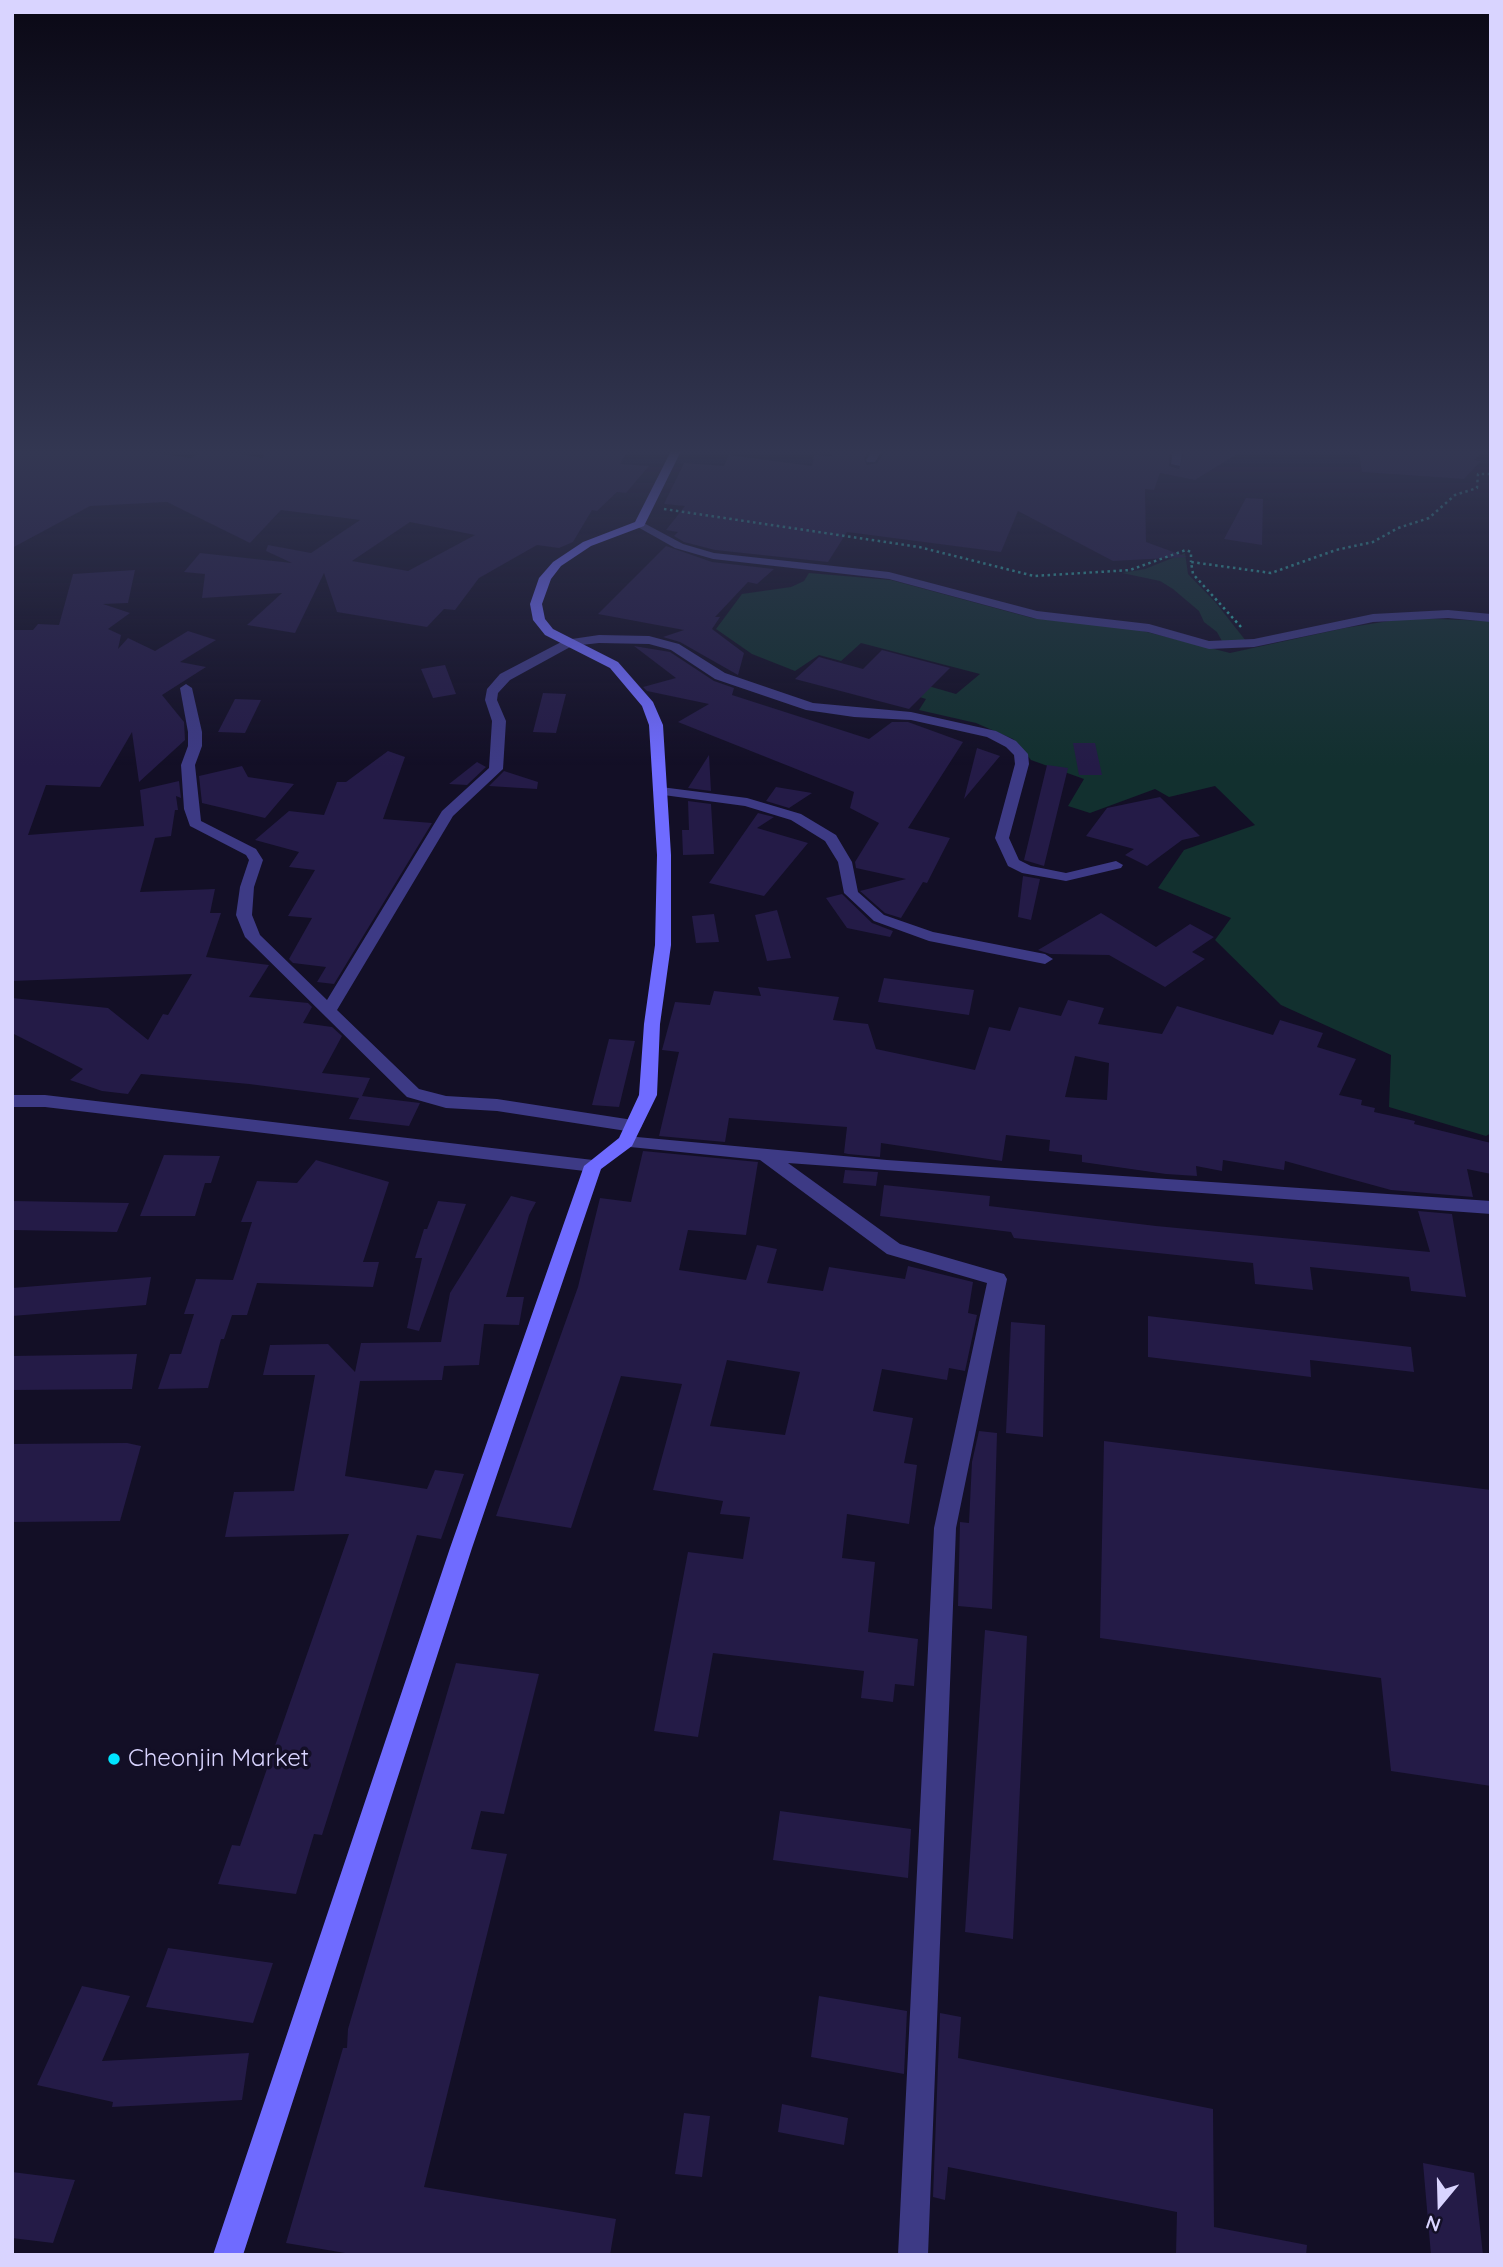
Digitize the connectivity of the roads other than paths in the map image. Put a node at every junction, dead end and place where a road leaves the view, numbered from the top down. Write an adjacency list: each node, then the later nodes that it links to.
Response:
1 (571, 555): 4 (street)
2 (712, 555): 3 (street)
3 (1491, 618)
4 (569, 643): 6 (street); 7 (street); 9 (street)
5 (186, 688): 9 (street)
6 (661, 791): 8 (street); 11 (street)
7 (1116, 865)
8 (1045, 959)
9 (330, 1009): 11 (street)
10 (12, 1101): 13 (street)
11 (630, 1134): 12 (street); 13 (street)
12 (762, 1153): 14 (street); 16 (street)
13 (593, 1166): 15 (street)
14 (1491, 1208)
15 (228, 2255)
16 (914, 2255)

